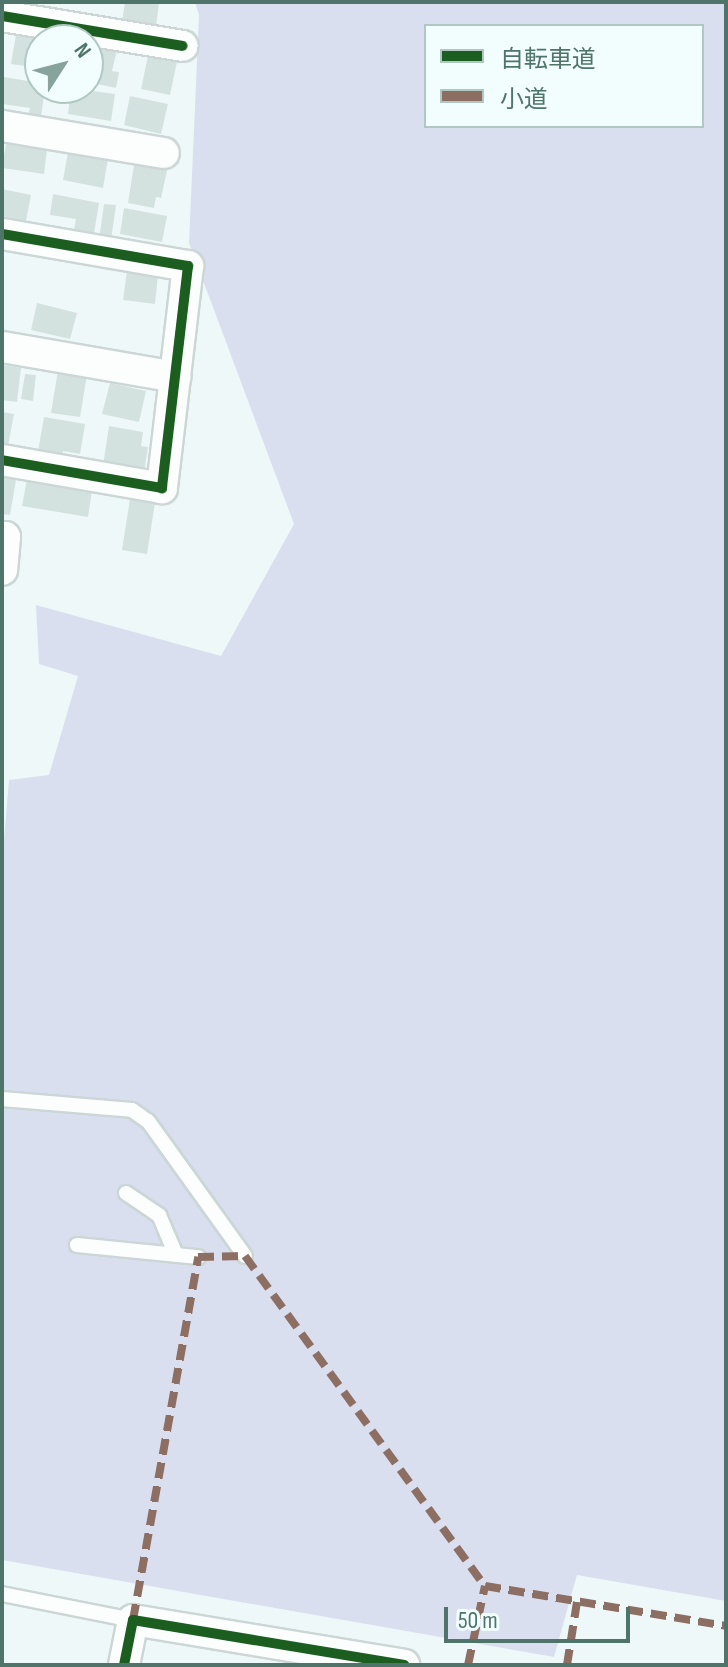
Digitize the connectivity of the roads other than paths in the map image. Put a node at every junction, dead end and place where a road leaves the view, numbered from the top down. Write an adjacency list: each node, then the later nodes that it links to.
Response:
1 (2, 16): 2 (street)
2 (183, 46)
3 (2, 126): 4 (street)
4 (164, 153)
5 (2, 234): 7 (street)
6 (2, 347): 7 (street)
7 (175, 377): 8 (street)
8 (2, 460)
9 (2, 537): 10 (street)
10 (2, 570)
11 (2, 1099): 15 (lane)
12 (126, 1193): 14 (lane)
13 (77, 1245): 14 (lane)
14 (176, 1255): 16 (lane)
15 (245, 1256)
16 (198, 1257)
17 (2, 1594): 18 (lane)
18 (133, 1620): 19 (street); 20 (street)
19 (124, 1665)
20 (404, 1665)

